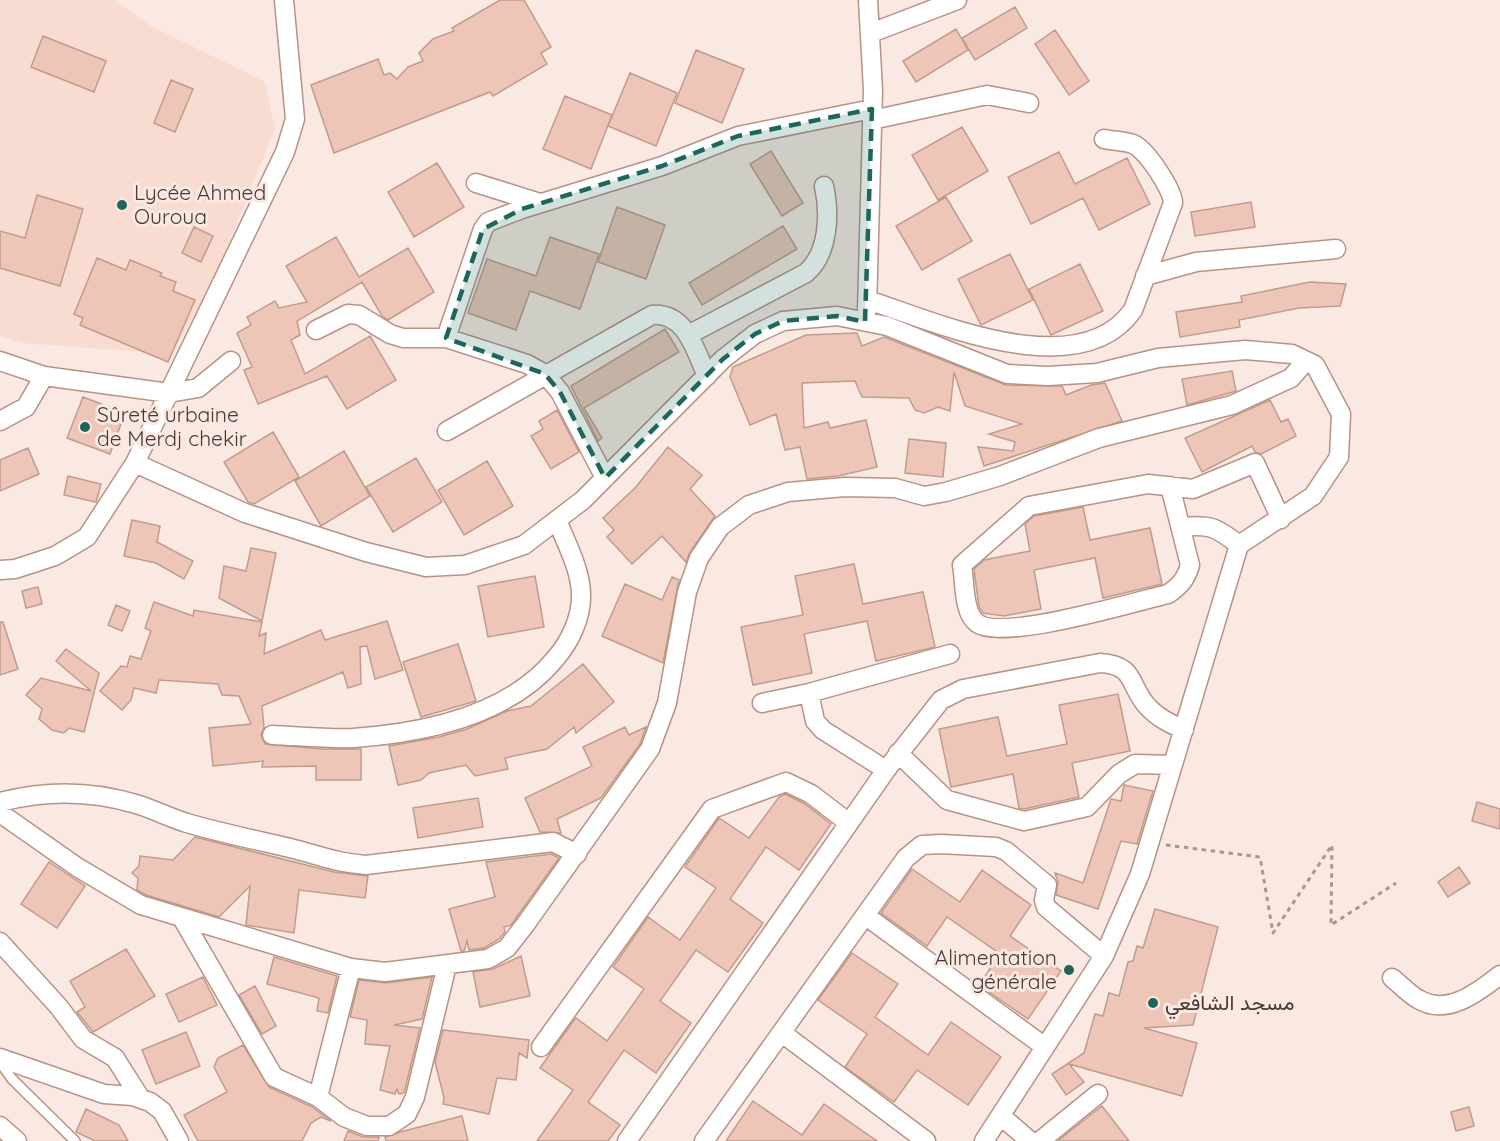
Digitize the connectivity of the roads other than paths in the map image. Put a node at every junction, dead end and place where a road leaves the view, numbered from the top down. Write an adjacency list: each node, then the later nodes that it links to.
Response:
1 (284, 0): 24 (street)
2 (868, 0): 4 (street)
3 (957, 0): 4 (street)
4 (871, 33): 6 (street)
5 (1029, 103): 6 (street)
6 (872, 115): 10 (street); 13 (street)
7 (1104, 140): 12 (street)
8 (476, 183): 10 (street)
9 (824, 186): 16 (street)
10 (540, 203): 17 (street)
11 (1336, 249): 12 (street)
12 (1145, 276): 13 (street)
13 (868, 300): 14 (street)
14 (865, 322): 20 (street); 23 (street)
15 (316, 330): 17 (street)
16 (688, 336): 21 (street); 23 (street)
17 (446, 338): 21 (street)
18 (0, 361): 22 (street)
19 (231, 361): 24 (street)
20 (1306, 361): 30 (street); 46 (street)
21 (545, 374): 26 (street); 28 (street)
22 (44, 376): 24 (street); 25 (street)
23 (707, 376): 28 (street)
24 (169, 393): 27 (street)
25 (0, 421)
26 (447, 431)
27 (135, 463): 31 (street); 34 (street)
28 (605, 478): 31 (street)
29 (1170, 486): 30 (street); 32 (street); 32 (street)
30 (1281, 519): 33 (street)
31 (557, 520): 39 (street)
32 (1181, 527): 33 (street)
33 (1239, 545): 38 (street)
34 (0, 570)
35 (950, 654): 36 (street)
36 (809, 693): 37 (street); 42 (street)
37 (762, 703)
38 (1184, 730): 40 (street); 41 (street)
39 (272, 735)
40 (898, 753): 41 (street); 42 (street)
41 (1173, 765): 50 (street)
42 (886, 770): 45 (street)
43 (0, 801): 46 (street)
44 (0, 813): 48 (street)
45 (849, 823): 56 (street); 67 (street)
46 (577, 854): 51 (street)
47 (866, 916): 50 (street); 55 (street); 57 (street)
48 (182, 918): 52 (street); 60 (street)
49 (0, 942): 61 (street)
50 (1104, 956): 57 (street)
51 (447, 965): 52 (street); 60 (street)
52 (351, 968): 60 (street)
53 (1500, 975): 54 (street)
54 (1392, 978)
55 (782, 1033): 68 (street); 69 (street)
56 (541, 1047)
57 (1045, 1047): 62 (street)
58 (0, 1060): 61 (street); 65 (lane)
59 (1098, 1094): 72 (street)
60 (318, 1097)
61 (141, 1099): 66 (street)
62 (1001, 1116): 70 (street); 71 (street)
63 (0, 1126): 64 (street)
64 (17, 1141)
65 (75, 1141)
66 (179, 1141)
67 (627, 1141)
68 (704, 1141)
69 (926, 1141)
70 (984, 1141)
71 (1030, 1141)
72 (1040, 1141)

